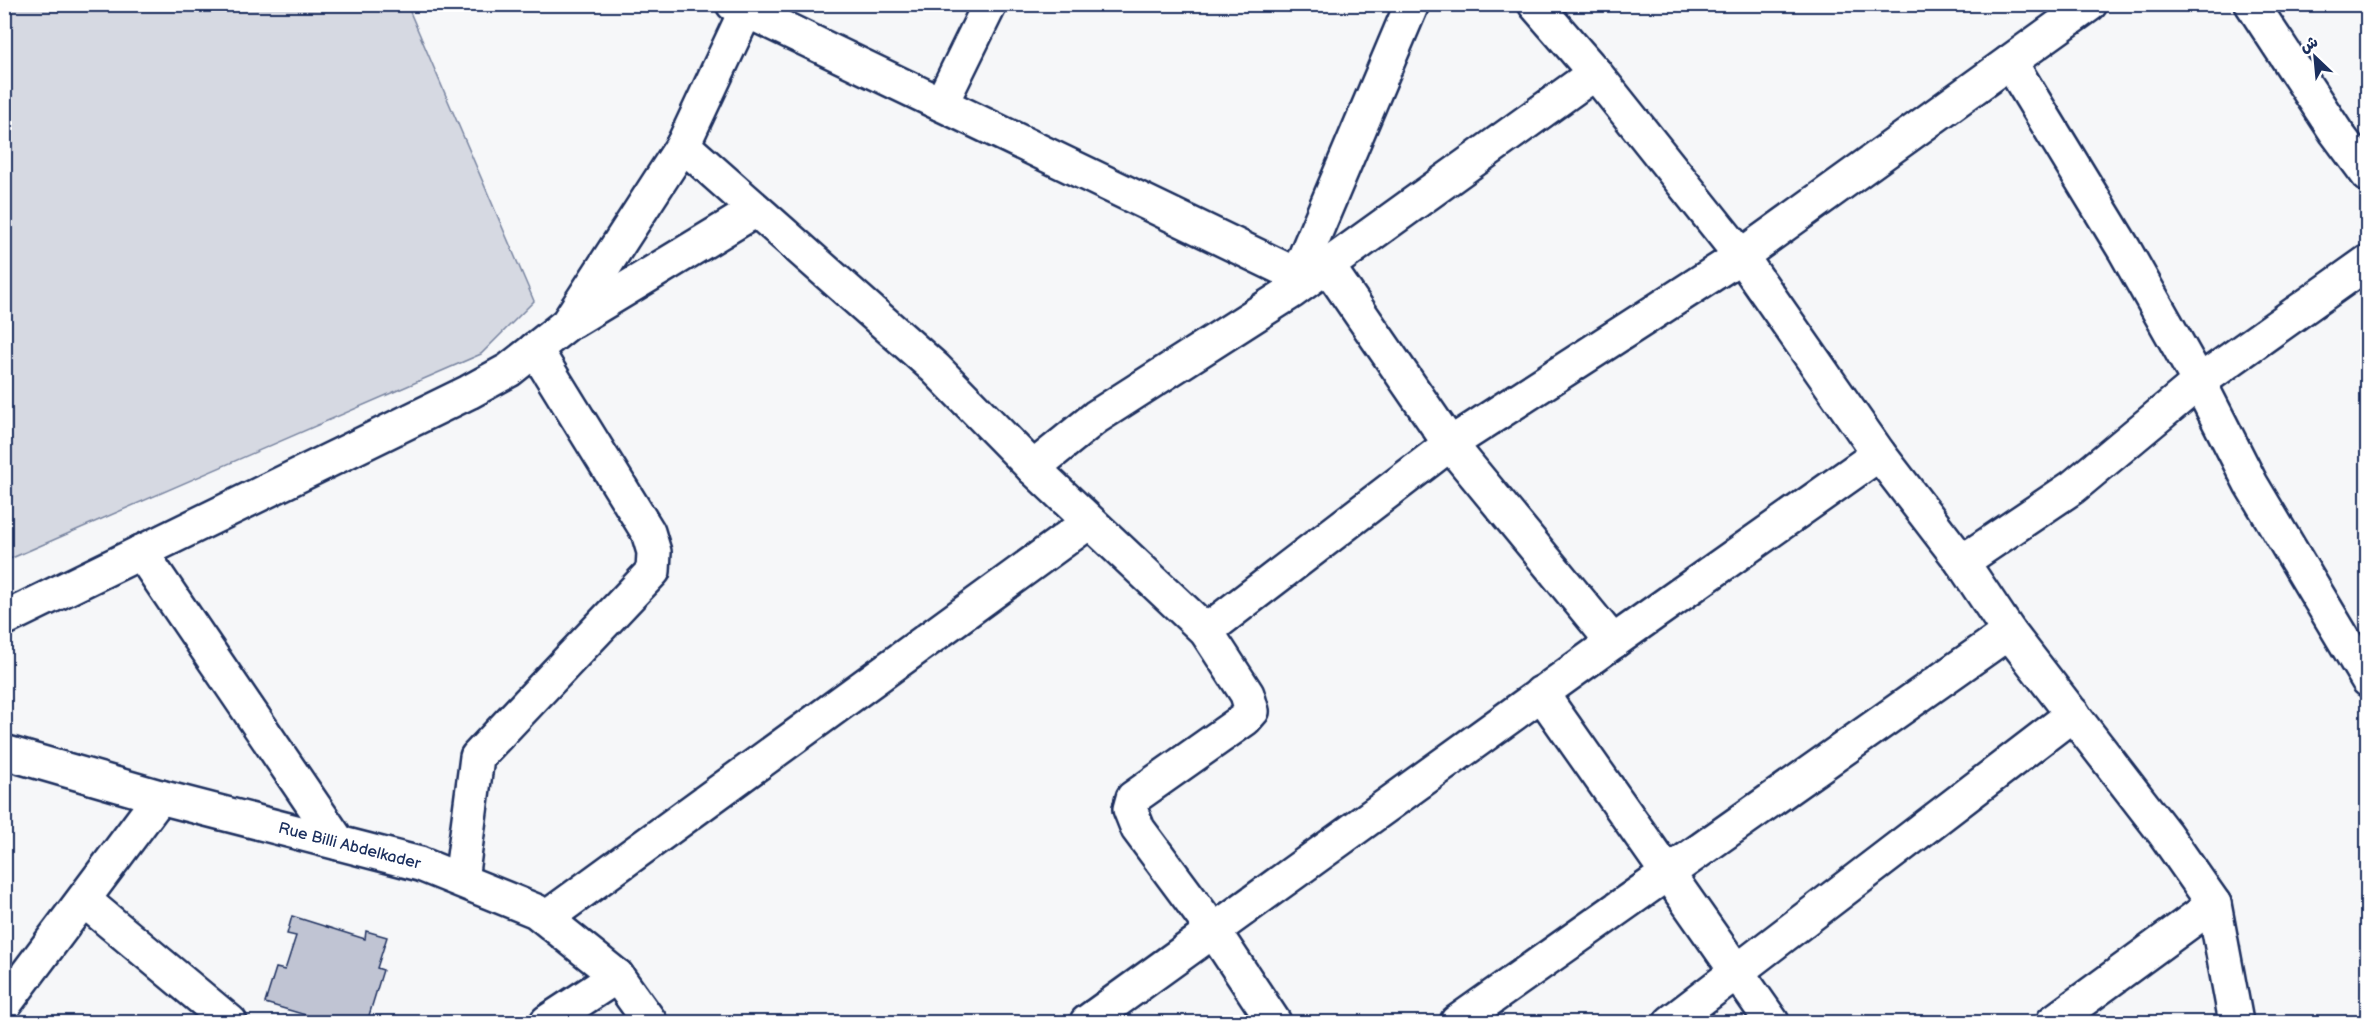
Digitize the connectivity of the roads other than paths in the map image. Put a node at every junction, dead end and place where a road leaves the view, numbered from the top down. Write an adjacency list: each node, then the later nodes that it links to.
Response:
1 (990, 4): 9 (street)
2 (1412, 4): 15 (street)
3 (1535, 4): 8 (street)
4 (2252, 4): 11 (street)
5 (743, 7): 9 (street); 10 (street)
6 (2079, 8): 7 (street)
7 (2010, 62): 13 (street); 17 (street)
8 (1595, 73): 13 (street); 15 (street)
9 (941, 104): 15 (street)
10 (683, 145): 12 (street); 16 (street)
11 (2367, 175)
12 (756, 210): 16 (street); 20 (street)
13 (1741, 256): 18 (street); 19 (street)
14 (2367, 262): 17 (street)
15 (1305, 277): 18 (street); 20 (street)
16 (547, 340): 22 (street); 35 (street)
17 (2199, 382): 23 (street); 28 (street)
18 (1450, 444): 25 (street); 27 (street)
19 (1879, 454): 23 (street); 27 (street)
20 (1033, 468): 21 (street)
21 (1089, 522): 25 (street); 38 (street)
22 (141, 552): 24 (street); 33 (street)
23 (1962, 562): 26 (street)
24 (4, 619)
25 (1206, 631): 39 (street)
26 (2010, 632): 30 (street); 34 (street)
27 (1613, 642): 29 (street)
28 (2367, 680)
29 (1541, 693): 34 (street); 39 (street)
30 (2073, 714): 37 (street); 40 (street)
31 (4, 752): 32 (street, Rue Billi Abdelkader)
32 (160, 797): 33 (street, Rue Billi Abdelkader); 36 (street)
33 (339, 843): 35 (street, Rue Billi Abdelkader)
34 (1669, 874): 40 (street); 48 (street)
35 (461, 880): 38 (street, Rue Billi Abdelkader)
36 (84, 901): 42 (street); 43 (street)
37 (2214, 904): 51 (street); 52 (street)
38 (546, 918): 41 (street, Rue Billi Abdelkader)
39 (1213, 930): 46 (street); 47 (street)
40 (1737, 972): 49 (street); 50 (street)
41 (617, 976): 44 (street); 45 (street, Rue Billi Abdelkader)
42 (4, 1005)
43 (230, 1023)
44 (546, 1023)
45 (650, 1023)
46 (1087, 1023)
47 (1274, 1023)
48 (1457, 1023)
49 (1671, 1023)
50 (1772, 1023)
51 (2053, 1023)
52 (2236, 1023)

